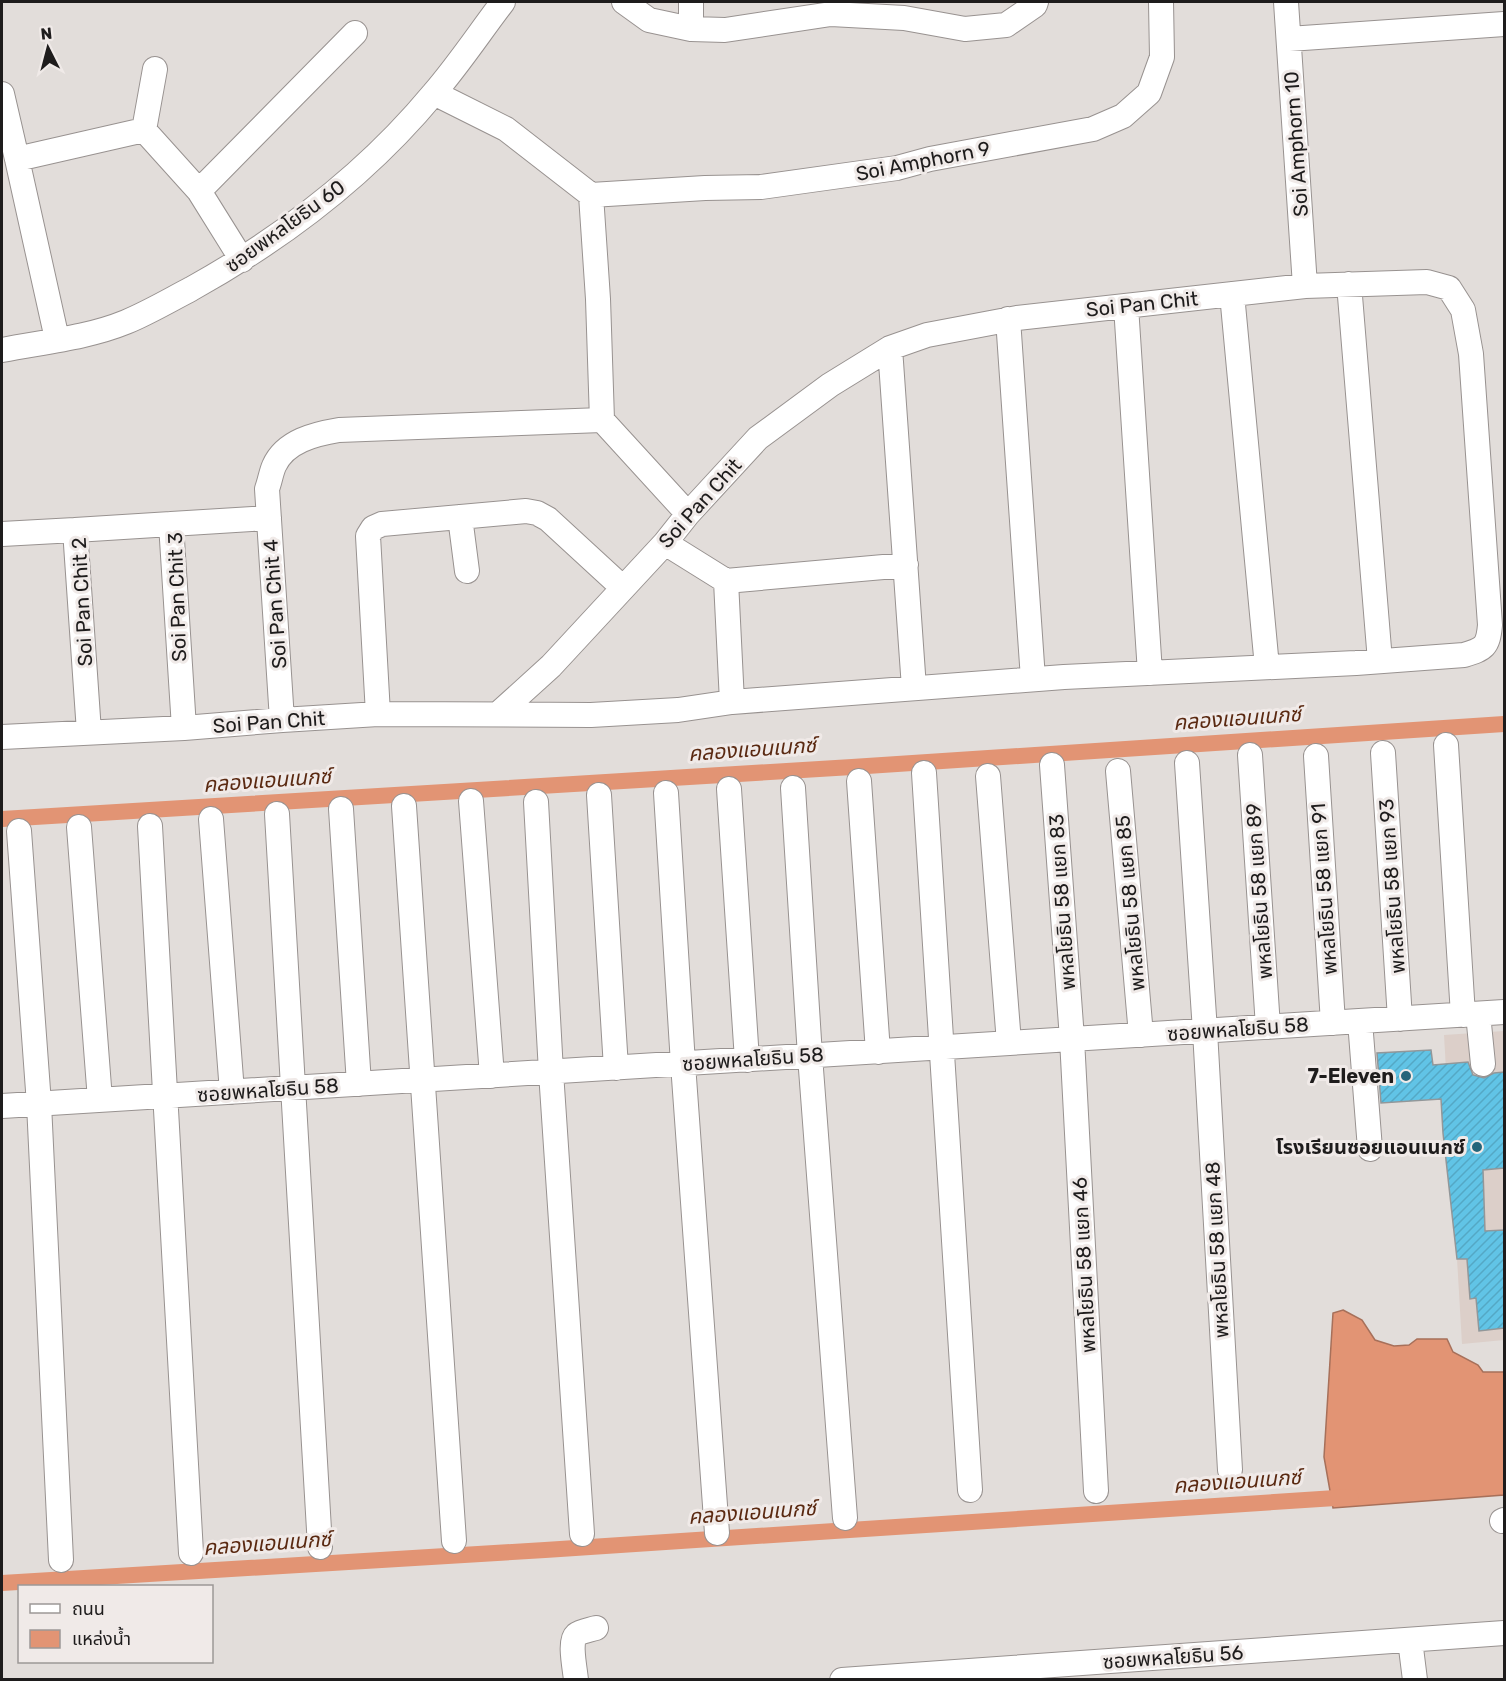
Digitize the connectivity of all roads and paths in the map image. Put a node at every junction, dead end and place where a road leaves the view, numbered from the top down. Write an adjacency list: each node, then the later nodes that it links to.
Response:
1 (503, 2): 12 (street, ซอยพหลโยธิน 60)
2 (624, 2): 8 (street)
3 (691, 2): 8 (street)
4 (1036, 2): 8 (street)
5 (1161, 2): 17 (street, Soi Amphorn 9)
6 (1286, 2): 10 (street, Soi Amphorn 10)
7 (1504, 24): 10 (street)
8 (692, 29)
9 (355, 33): 16 (street)
10 (1289, 39): 20 (street, Soi Amphorn 10)
11 (155, 69): 14 (street)
12 (434, 93): 17 (street); 18 (street, ซอยพหลโยธิน 60)
13 (2, 94): 15 (street)
14 (144, 130): 15 (street); 16 (street)
15 (17, 159): 24 (street)
16 (199, 191): 18 (street)
17 (591, 195): 27 (street)
18 (242, 260): 24 (street, ซอยพหลโยธิน 60)
19 (1349, 284): 20 (street, Soi Pan Chit); 39 (street); 39 (street, Soi Pan Chit)
20 (1305, 286): 21 (street, Soi Pan Chit)
21 (1232, 294): 22 (street, Soi Pan Chit); 40 (street)
22 (1126, 306): 23 (street, Soi Pan Chit); 41 (street)
23 (1008, 320): 25 (street, Soi Pan Chit); 42 (street)
24 (57, 339): 26 (street, ซอยพหลโยธิน 60)
25 (890, 348): 28 (street, Soi Pan Chit); 35 (street)
26 (2, 350)
27 (602, 420): 28 (street); 30 (street, Soi Pan Chit 4)
28 (688, 514): 34 (street, Soi Pan Chit)
29 (460, 517): 36 (street); 38 (street); 45 (street)
30 (269, 518): 31 (street, Soi Pan Chit 3); 47 (street, Soi Pan Chit 4)
31 (171, 524): 32 (street, Soi Pan Chit 2); 48 (street, Soi Pan Chit 3)
32 (75, 530): 33 (street); 49 (street, Soi Pan Chit 2)
33 (2, 534)
34 (665, 543): 37 (street); 38 (street, Soi Pan Chit)
35 (906, 565): 37 (street); 43 (street)
36 (466, 572)
37 (726, 581): 44 (street)
38 (623, 588): 46 (street, Soi Pan Chit)
39 (1380, 661): 40 (street)
40 (1267, 667): 41 (street)
41 (1150, 673): 42 (street)
42 (1033, 679): 43 (street)
43 (914, 688): 44 (street)
44 (732, 702): 46 (street)
45 (378, 714): 46 (street, Soi Pan Chit); 47 (street, Soi Pan Chit)
46 (498, 714)
47 (282, 720): 48 (street, Soi Pan Chit)
48 (184, 728): 49 (street, Soi Pan Chit)
49 (90, 732): 50 (street, Soi Pan Chit)
50 (2, 737)
51 (1446, 745): 75 (street)
52 (1383, 753): 76 (street, พหลโยธิน 58 แยก 93)
53 (1250, 755): 79 (street, พหลโยธิน 58 แยก 89)
54 (1316, 756): 78 (street, พหลโยธิน 58 แยก 91)
55 (1187, 763): 80 (street, พหลโยธิน 58 แยก 48)
56 (1052, 765): 82 (street, พหลโยธิน 58 แยก 83)
57 (1119, 771): 81 (street, พหลโยธิน 58 แยก 85)
58 (924, 772): 84 (street)
59 (988, 776): 83 (street)
60 (859, 782): 85 (street)
61 (793, 788): 86 (street)
62 (729, 789): 87 (street)
63 (666, 793): 88 (street)
64 (599, 795): 90 (street)
65 (471, 801): 92 (street)
66 (536, 802): 91 (street)
67 (404, 806): 93 (street)
68 (341, 809): 94 (street)
69 (277, 814): 95 (street)
70 (211, 819): 96 (street)
71 (150, 826): 97 (street)
72 (79, 827): 98 (street)
73 (20, 831): 99 (street)
74 (1504, 1012): 75 (street, ซอยพหลโยธิน 58)
75 (1471, 1014): 76 (street, ซอยพหลโยธิน 58); 89 (street)
76 (1400, 1019): 77 (street, ซอยพหลโยธิน 58)
77 (1360, 1021): 78 (street, ซอยพหลโยธิน 58); 101 (street)
78 (1333, 1023): 79 (street, ซอยพหลโยธิน 58)
79 (1268, 1027): 80 (street, ซอยพหลโยธิน 58)
80 (1205, 1031): 81 (street, ซอยพหลโยธิน 58); 102 (street, พหลโยธิน 58 แยก 48)
81 (1141, 1035): 82 (street, ซอยพหลโยธิน 58)
82 (1072, 1040): 83 (street, ซอยพหลโยธิน 58); 104 (street, พหลโยธิน 58 แยก 46)
83 (1008, 1043): 84 (street, ซอยพหลโยธิน 58)
84 (942, 1048): 85 (street, ซอยพหลโยธิน 58); 103 (street)
85 (878, 1052): 86 (street, ซอยพหลโยธิน 58)
86 (810, 1056): 87 (street, ซอยพหลโยธิน 58); 105 (street)
87 (747, 1060): 88 (street, ซอยพหลโยธิน 58)
88 (683, 1064): 90 (street, ซอยพหลโยธิน 58); 106 (street)
89 (1483, 1065)
90 (616, 1068): 91 (street, ซอยพหลโยธิน 58)
91 (551, 1072): 92 (street, ซอยพหลโยธิน 58); 107 (street)
92 (492, 1076): 93 (street, ซอยพหลโยธิน 58)
93 (423, 1080): 94 (street, ซอยพหลโยธิน 58); 108 (street)
94 (359, 1084): 95 (street, ซอยพหลโยธิน 58)
95 (294, 1088): 96 (street, ซอยพหลโยธิน 58); 109 (street)
96 (232, 1092): 97 (street, ซอยพหลโยธิน 58)
97 (166, 1096): 98 (street, ซอยพหลโยธิน 58); 110 (street)
98 (100, 1100): 99 (street, ซอยพหลโยธิน 58)
99 (39, 1104): 100 (street, ซอยพหลโยธิน 58); 111 (street)
100 (2, 1106)
101 (1370, 1149)
102 (1230, 1470)
103 (970, 1490)
104 (1096, 1491)
105 (845, 1518)
106 (717, 1533)
107 (582, 1534)
108 (454, 1541)
109 (320, 1547)
110 (191, 1553)
111 (61, 1560)
112 (596, 1628): 115 (street)
113 (1504, 1633): 114 (street, ซอยพหลโยธิน 56)
114 (1410, 1640): 116 (street, ซอยพหลโยธิน 56); 117 (street)
115 (576, 1680)
116 (842, 1680)
117 (1415, 1680)

